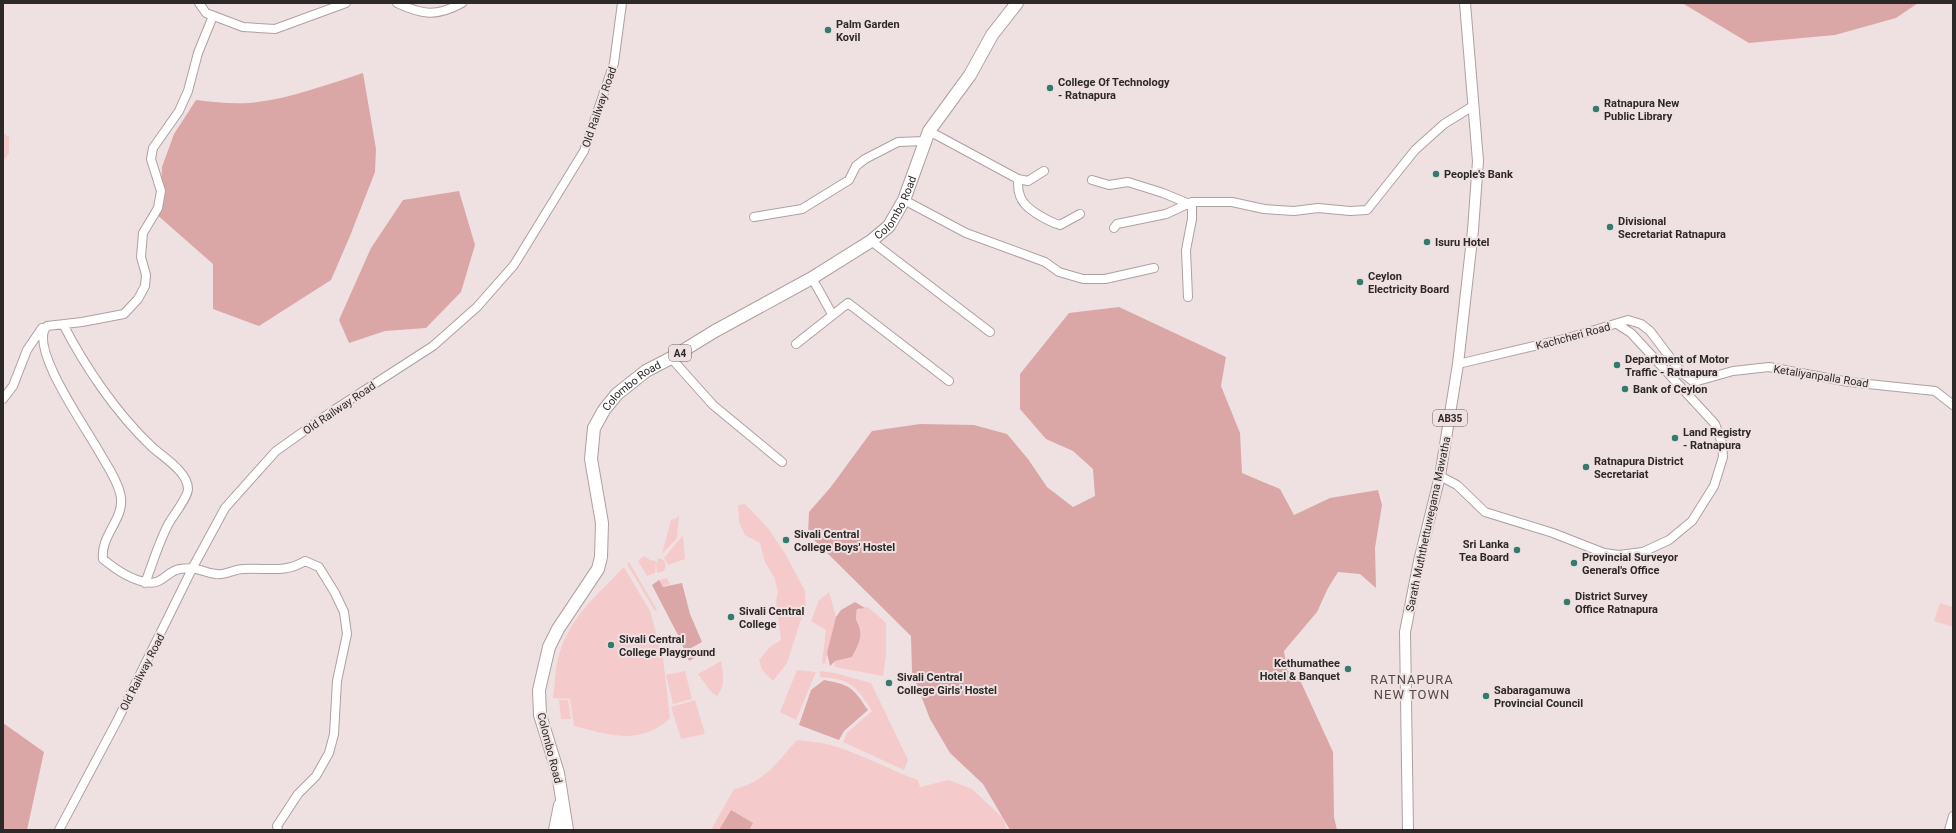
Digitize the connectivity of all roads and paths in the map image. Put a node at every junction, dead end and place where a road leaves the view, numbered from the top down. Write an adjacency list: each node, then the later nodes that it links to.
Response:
1 (199, 3): 8 (street)
2 (346, 3): 8 (street)
3 (397, 3): 4 (street)
4 (462, 3)
5 (622, 3): 36 (street, Old Railway Road)
6 (1017, 3): 10 (highway, Colombo Road / A4)
7 (1466, 3): 9 (main road, Sarath Muththettuwegama Mawatha / AB35)
8 (213, 16): 24 (street)
9 (1473, 106): 15 (street); 30 (main road, Sarath Muththettuwegama Mawatha / AB35)
10 (927, 136): 12 (street); 14 (highway, Colombo Road / A4); 17 (street)
11 (1044, 171): 12 (street)
12 (1018, 179): 16 (street)
13 (1092, 180): 15 (street)
14 (904, 200): 19 (highway, Colombo Road / A4); 20 (street)
15 (1190, 203): 18 (street); 22 (street)
16 (1080, 214)
17 (754, 217)
18 (1114, 228)
19 (871, 242): 21 (highway, Colombo Road / A4); 27 (street)
20 (1154, 268)
21 (812, 278): 23 (street); 29 (highway, Colombo Road / A4)
22 (1188, 297)
23 (832, 314): 28 (street); 31 (street)
24 (64, 324): 26 (street); 37 (street)
25 (1617, 324): 30 (street, Kachcheri Road); 33 (street, Ketaliyanpalla Road); 35 (street, Kachcheri Road)
26 (47, 326): 32 (street); 37 (street)
27 (990, 332)
28 (796, 344)
29 (671, 358): 34 (street); 38 (highway, Colombo Road / A4)
30 (1458, 364): 35 (main road, Sarath Muththettuwegama Mawatha / AB35)
31 (950, 381)
32 (3, 399)
33 (1953, 405)
34 (782, 462)
35 (1440, 476): 44 (main road, Sarath Muththettuwegama Mawatha / AB35)
36 (193, 567): 37 (street); 40 (street, Old Railway Road); 41 (street)
37 (145, 582)
38 (562, 794): 42 (highway, Colombo Road / A4); 43 (highway, Colombo Road / A4)
39 (1953, 816): 45 (street)
40 (59, 830)
41 (278, 830)
42 (555, 830)
43 (567, 830)
44 (1408, 830)
45 (1949, 830)

